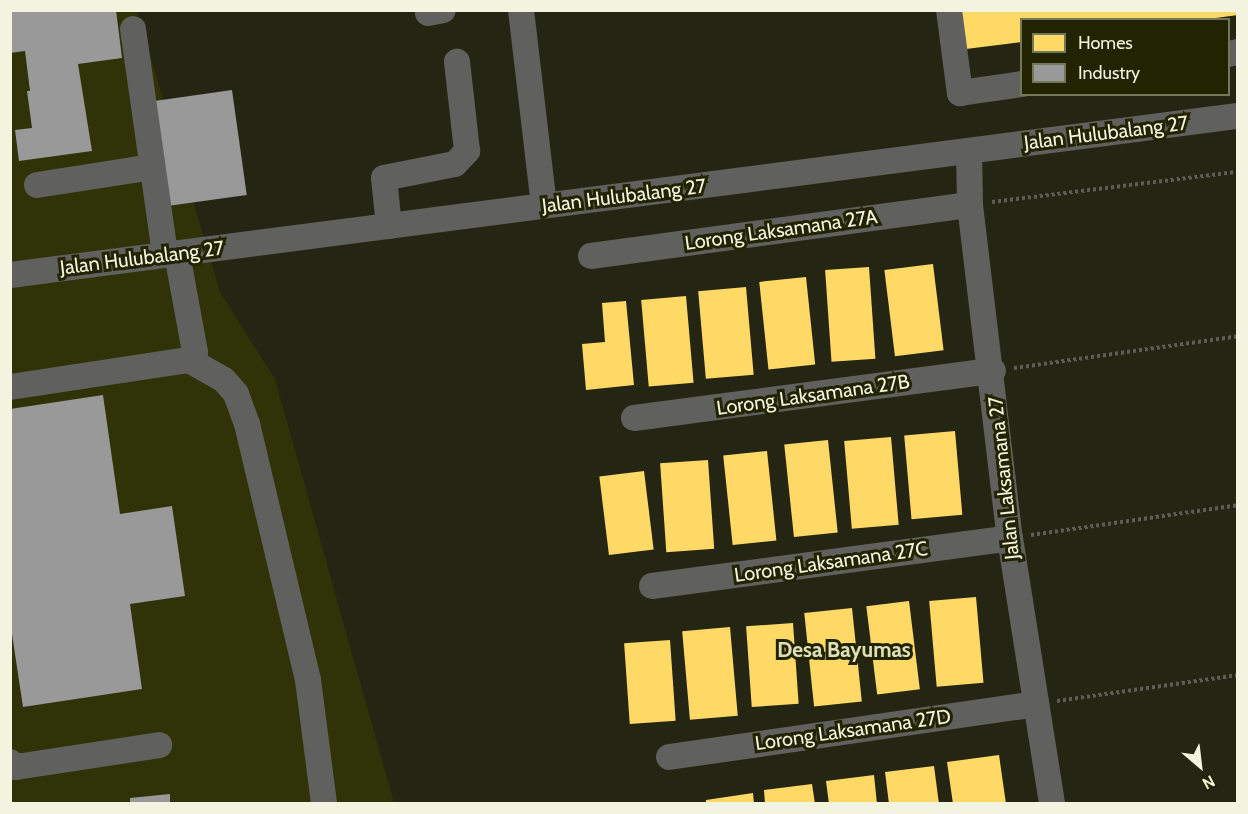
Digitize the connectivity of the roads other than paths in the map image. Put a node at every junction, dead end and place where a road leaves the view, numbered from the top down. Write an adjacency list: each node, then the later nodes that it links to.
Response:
1 (521, 10): 11 (street)
2 (949, 10): 5 (street)
3 (133, 29): 8 (street)
4 (457, 62): 12 (street)
5 (1020, 84)
6 (1238, 116): 7 (street, Jalan Hulubalang 27)
7 (969, 151): 10 (street, Jalan Laksamana 27); 11 (street, Jalan Hulubalang 27)
8 (152, 168): 9 (street); 13 (street)
9 (37, 185)
10 (970, 205): 14 (street, Lorong Laksamana 27A); 17 (street, Jalan Laksamana 27)
11 (544, 206): 12 (street, Jalan Hulubalang 27)
12 (389, 226): 13 (street, Jalan Hulubalang 27)
13 (171, 255): 15 (street, Jalan Hulubalang 27); 16 (street)
14 (591, 256)
15 (10, 275)
16 (189, 360): 18 (street); 26 (street)
17 (993, 371): 19 (street, Lorong Laksamana 27B); 20 (street, Jalan Laksamana 27)
18 (10, 387)
19 (634, 418)
20 (1010, 538): 21 (street, Lorong Laksamana 27C); 22 (street, Jalan Laksamana 27)
21 (652, 586)
22 (1036, 704): 24 (street, Lorong Laksamana 27D); 27 (street, Jalan Laksamana 27)
23 (159, 745): 25 (street)
24 (669, 757)
25 (10, 762)
26 (324, 804)
27 (1052, 804)

